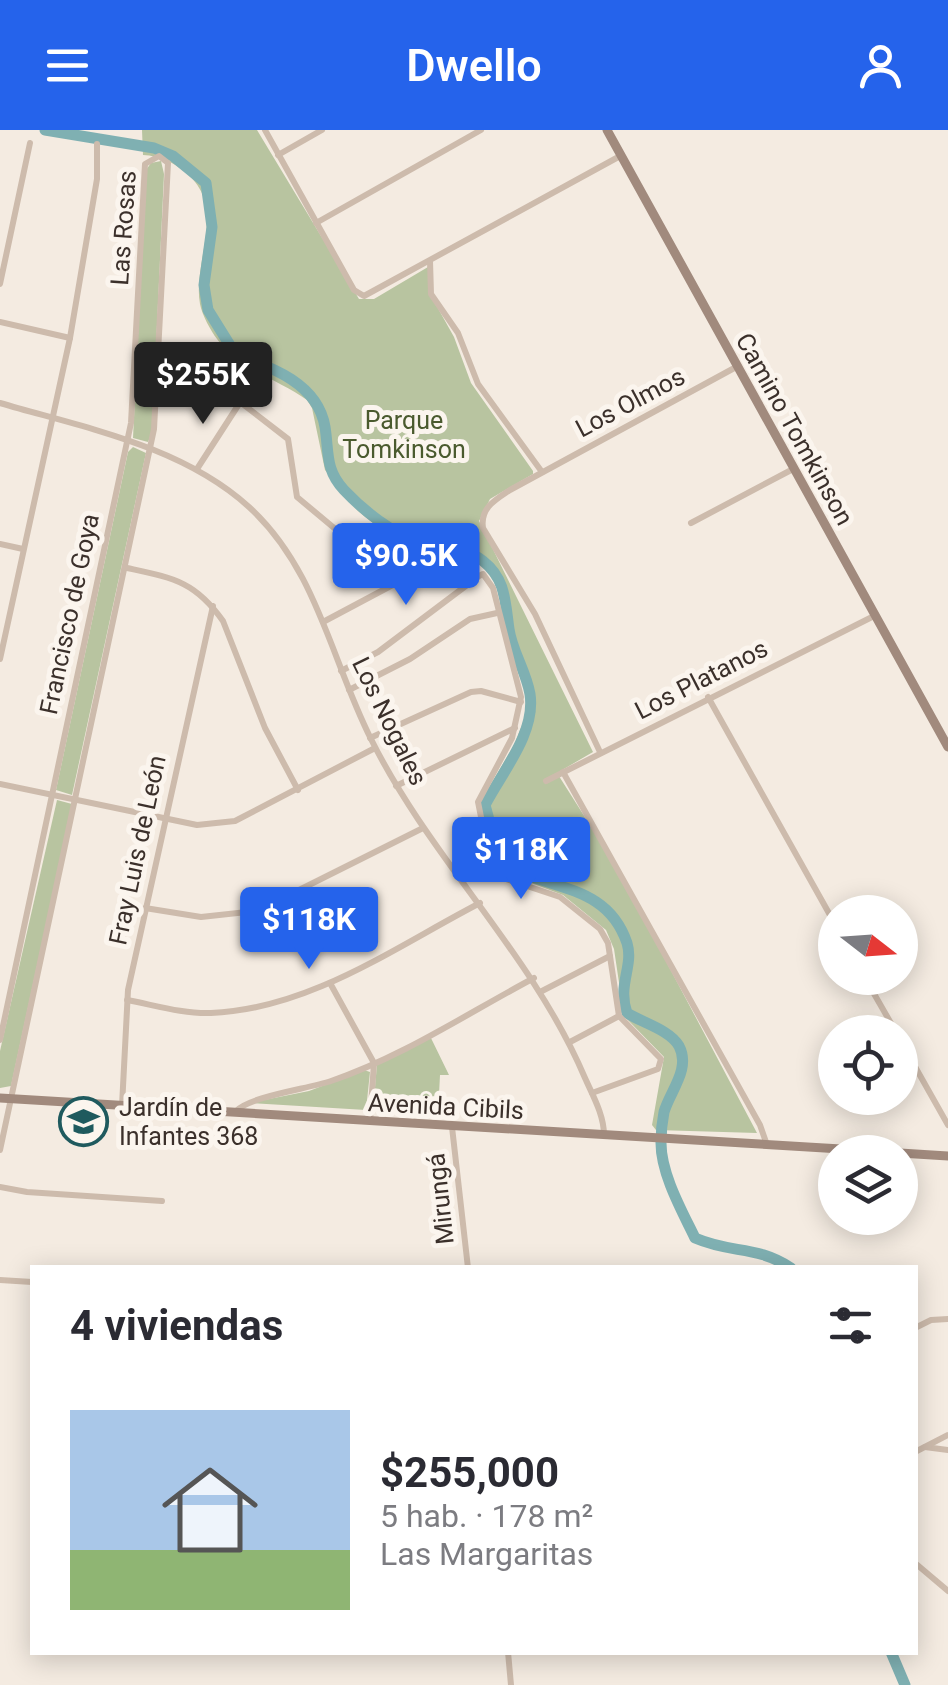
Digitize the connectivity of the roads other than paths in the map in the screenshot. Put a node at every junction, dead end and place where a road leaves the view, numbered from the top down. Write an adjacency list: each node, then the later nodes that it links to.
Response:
1 (265, 130): 7 (street)
2 (322, 130): 7 (street)
3 (481, 130): 10 (street)
4 (608, 130): 8 (street, Camino Tomkinson)
5 (30, 143): 12 (street)
6 (97, 144): 14 (street)
7 (278, 155): 10 (street)
8 (622, 155): 11 (street); 16 (street, Camino Tomkinson)
9 (168, 163): 18 (street, Francisco de Goya); 22 (street, Las Rosas)
10 (316, 223): 11 (street)
11 (430, 261): 26 (street)
12 (0, 284)
13 (0, 322): 14 (street)
14 (70, 338): 21 (street)
15 (218, 353): 17 (street)
16 (738, 366): 24 (street, Camino Tomkinson); 26 (street, Los Olmos)
17 (205, 375): 18 (street); 20 (street)
18 (156, 395): 23 (street, Francisco de Goya)
19 (0, 403): 21 (street, Los Nogales)
20 (239, 404): 25 (street); 32 (street)
21 (52, 418): 22 (street, Los Nogales); 29 (street)
22 (127, 442): 23 (street, Los Nogales); 52 (street, Francisco de Goya)
23 (151, 449): 25 (street, Los Nogales); 31 (street, Francisco de Goya)
24 (794, 468): 27 (street); 35 (street, Camino Tomkinson)
25 (197, 469): 36 (street, Los Nogales)
26 (542, 472): 46 (street, Los Olmos)
27 (691, 523)
28 (0, 544): 29 (street)
29 (24, 549): 37 (street)
30 (449, 555): 32 (street)
31 (127, 568): 33 (street); 53 (street, Francisco de Goya)
32 (400, 584): 36 (street)
33 (212, 606): 51 (street); 54 (street, Fray Luis de León)
34 (498, 613): 38 (street); 39 (street); 41 (street)
35 (874, 616): 40 (street, Los Platanos); 44 (street, Camino Tomkinson)
36 (323, 622): 38 (street, Los Nogales)
37 (0, 659)
38 (341, 671): 39 (street, Los Nogales)
39 (349, 690): 43 (street, Los Nogales)
40 (708, 698): 46 (street, Los Platanos); 56 (street)
41 (520, 702): 42 (street); 43 (street)
42 (516, 728): 50 (street); 59 (street)
43 (370, 738): 45 (street, Los Nogales)
44 (948, 747)
45 (375, 748): 50 (street, Los Nogales); 51 (street)
46 (600, 752): 47 (street, Los Platanos)
47 (563, 772): 48 (street, Los Platanos); 77 (street)
48 (546, 781)
49 (0, 784): 52 (street)
50 (396, 786): 55 (street, Los Nogales)
51 (298, 790): 54 (street)
52 (51, 795): 53 (street); 65 (street, Francisco de Goya)
53 (73, 800): 54 (street); 70 (street, Francisco de Goya)
54 (163, 818): 58 (street, Fray Luis de León)
55 (424, 828): 57 (street, Los Nogales); 58 (street)
56 (819, 895)
57 (480, 903): 60 (street, Los Nogales); 61 (street)
58 (145, 908): 63 (street, Fray Luis de León)
59 (610, 956): 62 (street); 64 (street)
60 (534, 978): 62 (street, Los Nogales); 67 (street)
61 (330, 983): 63 (street); 67 (street)
62 (542, 991): 66 (street, Los Nogales)
63 (127, 1000): 71 (street, Fray Luis de León)
64 (619, 1016): 66 (street); 69 (street)
65 (0, 1040)
66 (570, 1042): 69 (street, Los Nogales)
67 (374, 1063): 72 (street); 73 (street)
68 (918, 1072): 74 (street)
69 (592, 1093): 76 (street, Los Nogales)
70 (5, 1099): 71 (street, Avenida Cibils); 79 (street, Francisco de Goya)
71 (122, 1106): 72 (street, Avenida Cibils)
72 (234, 1114): 73 (street, Avenida Cibils)
73 (370, 1122): 75 (street, Avenida Cibils)
74 (948, 1126)
75 (452, 1127): 76 (street, Avenida Cibils); 84 (street, Mirungá)
76 (604, 1135): 77 (street, Avenida Cibils)
77 (767, 1145): 78 (street, Avenida Cibils)
78 (818, 1148)
79 (0, 1150)
80 (918, 1154): 81 (street)
81 (948, 1156)
82 (0, 1187): 83 (street)
83 (162, 1201)
84 (468, 1265)
85 (0, 1280): 86 (street)
86 (30, 1282)
87 (948, 1320): 88 (street)
88 (918, 1326)
89 (948, 1434): 90 (street)
90 (924, 1447): 91 (street); 92 (street)
91 (918, 1450)
92 (948, 1450)
93 (918, 1566): 94 (street)
94 (948, 1590)
95 (508, 1655): 96 (street)
96 (511, 1685)

